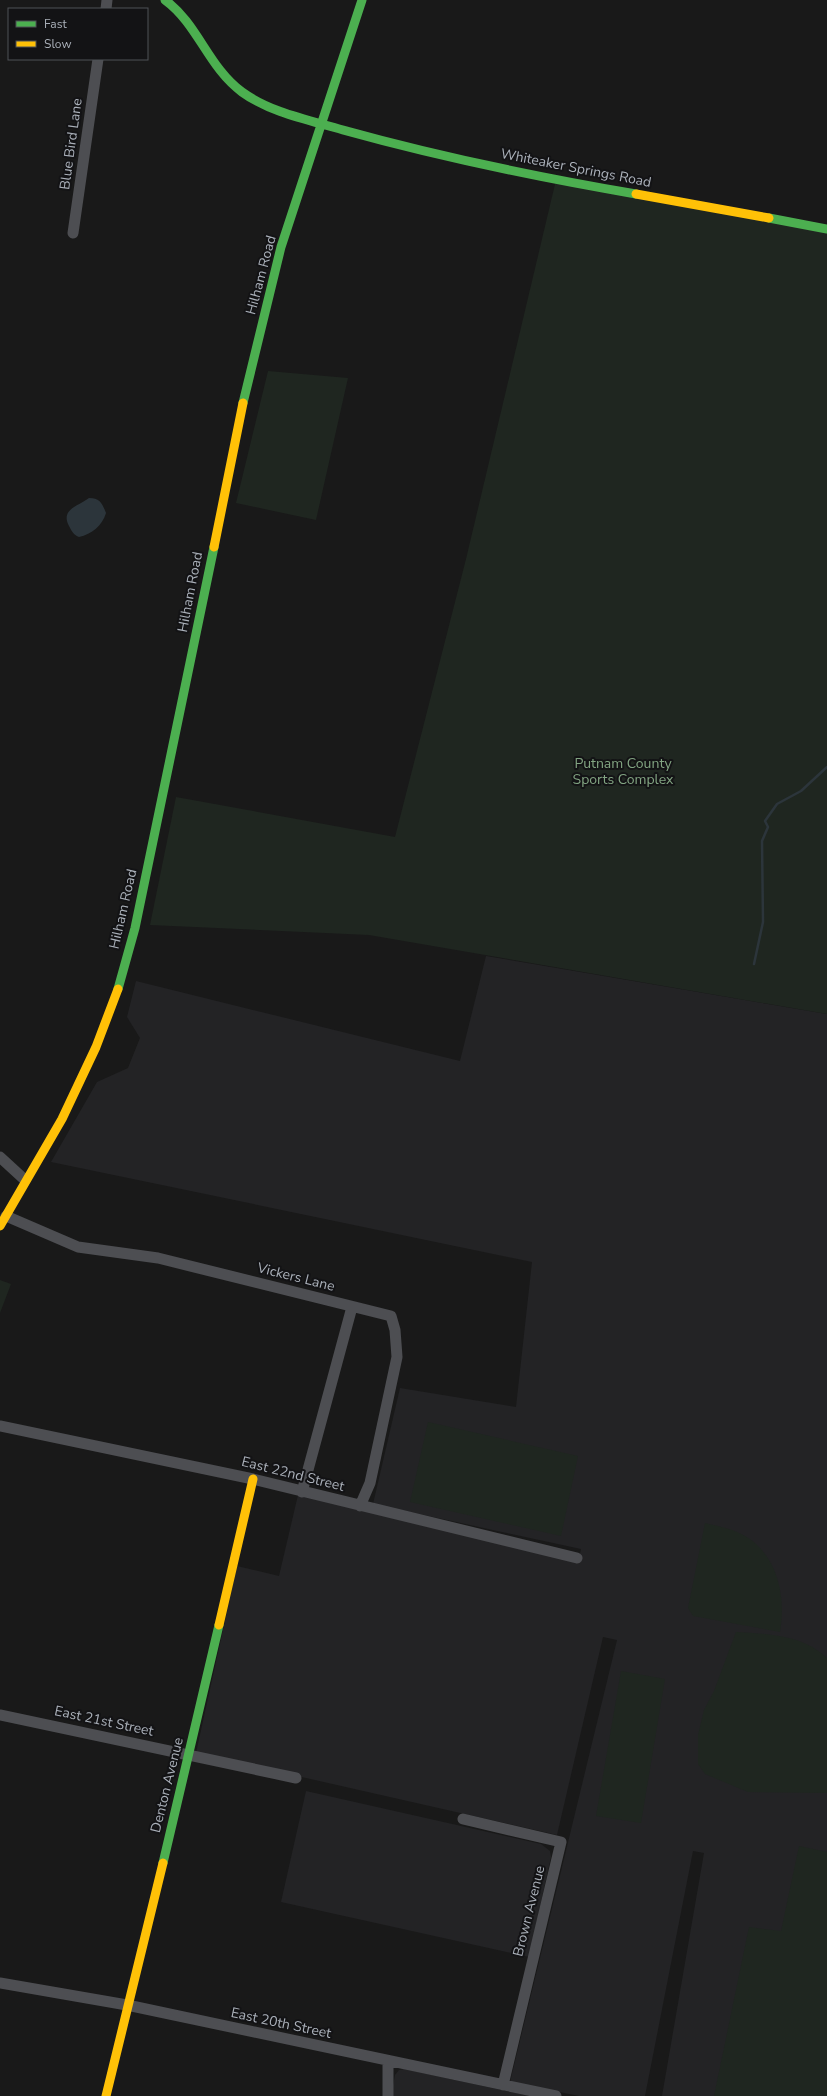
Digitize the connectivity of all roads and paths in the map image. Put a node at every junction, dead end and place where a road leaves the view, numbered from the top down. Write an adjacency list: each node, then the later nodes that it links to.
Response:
1 (165, 0): 4 (street, Whiteaker Springs Road)
2 (362, 0): 4 (street, Hilham Road)
3 (98, 60): 6 (street, Blue Bird Lane)
4 (323, 123): 5 (street, Whiteaker Springs Road); 8 (street, Hilham Road)
5 (827, 229)
6 (73, 233)
7 (0, 1157): 8 (street)
8 (25, 1180): 9 (street, Hilham Road)
9 (6, 1216): 10 (street, Hilham Road); 11 (street, Vickers Lane)
10 (0, 1226)
11 (352, 1307): 14 (street); 15 (street, Vickers Lane)
12 (0, 1426): 13 (street, East 22nd Street)
13 (253, 1479): 14 (street, East 22nd Street); 18 (street, Denton Avenue)
14 (302, 1492): 15 (street, East 22nd Street)
15 (360, 1506): 16 (street, East 22nd Street)
16 (577, 1558)
17 (0, 1715): 18 (street, East 21st Street)
18 (189, 1754): 19 (street, East 21st Street); 22 (street, Denton Avenue)
19 (296, 1778)
20 (463, 1819): 24 (street, Brown Avenue)
21 (0, 1983): 22 (street, East 20th Street)
22 (128, 2005): 23 (street, East 20th Street); 25 (street, Denton Avenue)
23 (388, 2061): 24 (street, East 20th Street); 26 (street)
24 (502, 2085): 27 (street, East 20th Street)
25 (106, 2096)
26 (388, 2096)
27 (556, 2096)

